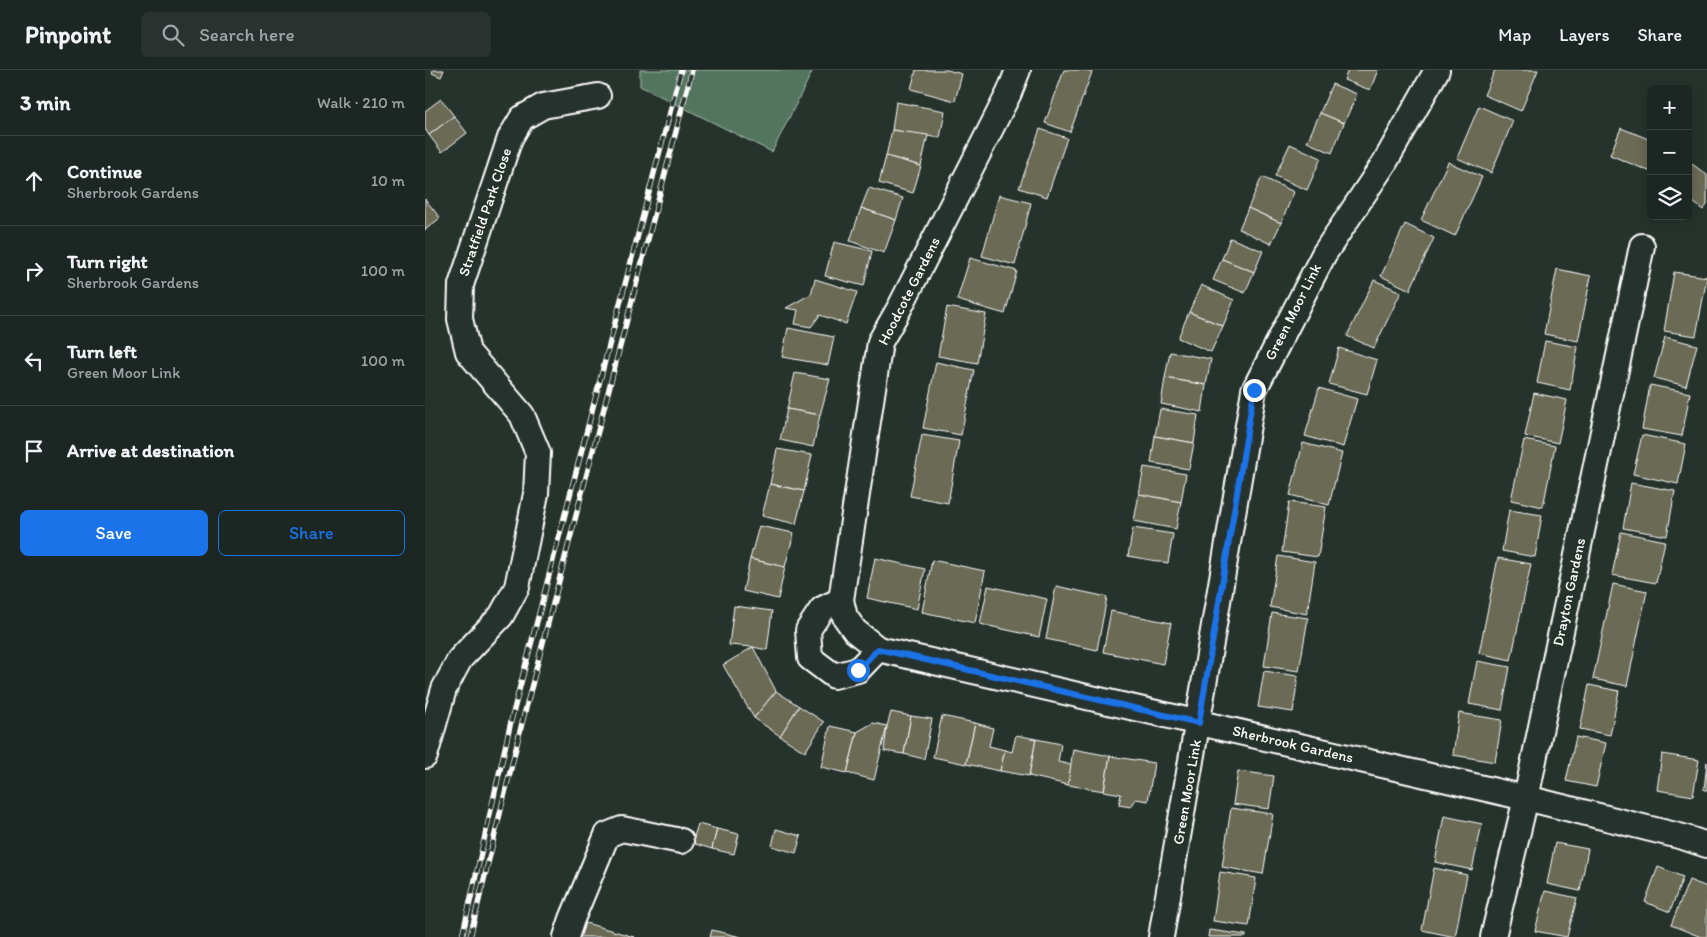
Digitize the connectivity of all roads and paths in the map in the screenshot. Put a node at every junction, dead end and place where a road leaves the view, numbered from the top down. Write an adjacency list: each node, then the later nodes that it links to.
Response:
1 (1018, 70): 5 (street, Hoodcote Gardens)
2 (1437, 70): 7 (street, Green Moor Link)
3 (598, 96): 8 (street, Stratfield Park Close)
4 (1642, 246): 9 (street, Drayton Gardens)
5 (843, 608): 6 (street, Sherbrook Gardens); 6 (street)
6 (878, 649): 7 (street, Sherbrook Gardens)
7 (1199, 723): 9 (street, Sherbrook Gardens); 13 (street, Green Moor Link)
8 (425, 756)
9 (1526, 798): 11 (street, Sherbrook Gardens); 14 (street, Drayton Gardens)
10 (681, 841): 12 (street)
11 (1707, 845)
12 (567, 937)
13 (1161, 937)
14 (1493, 937)

